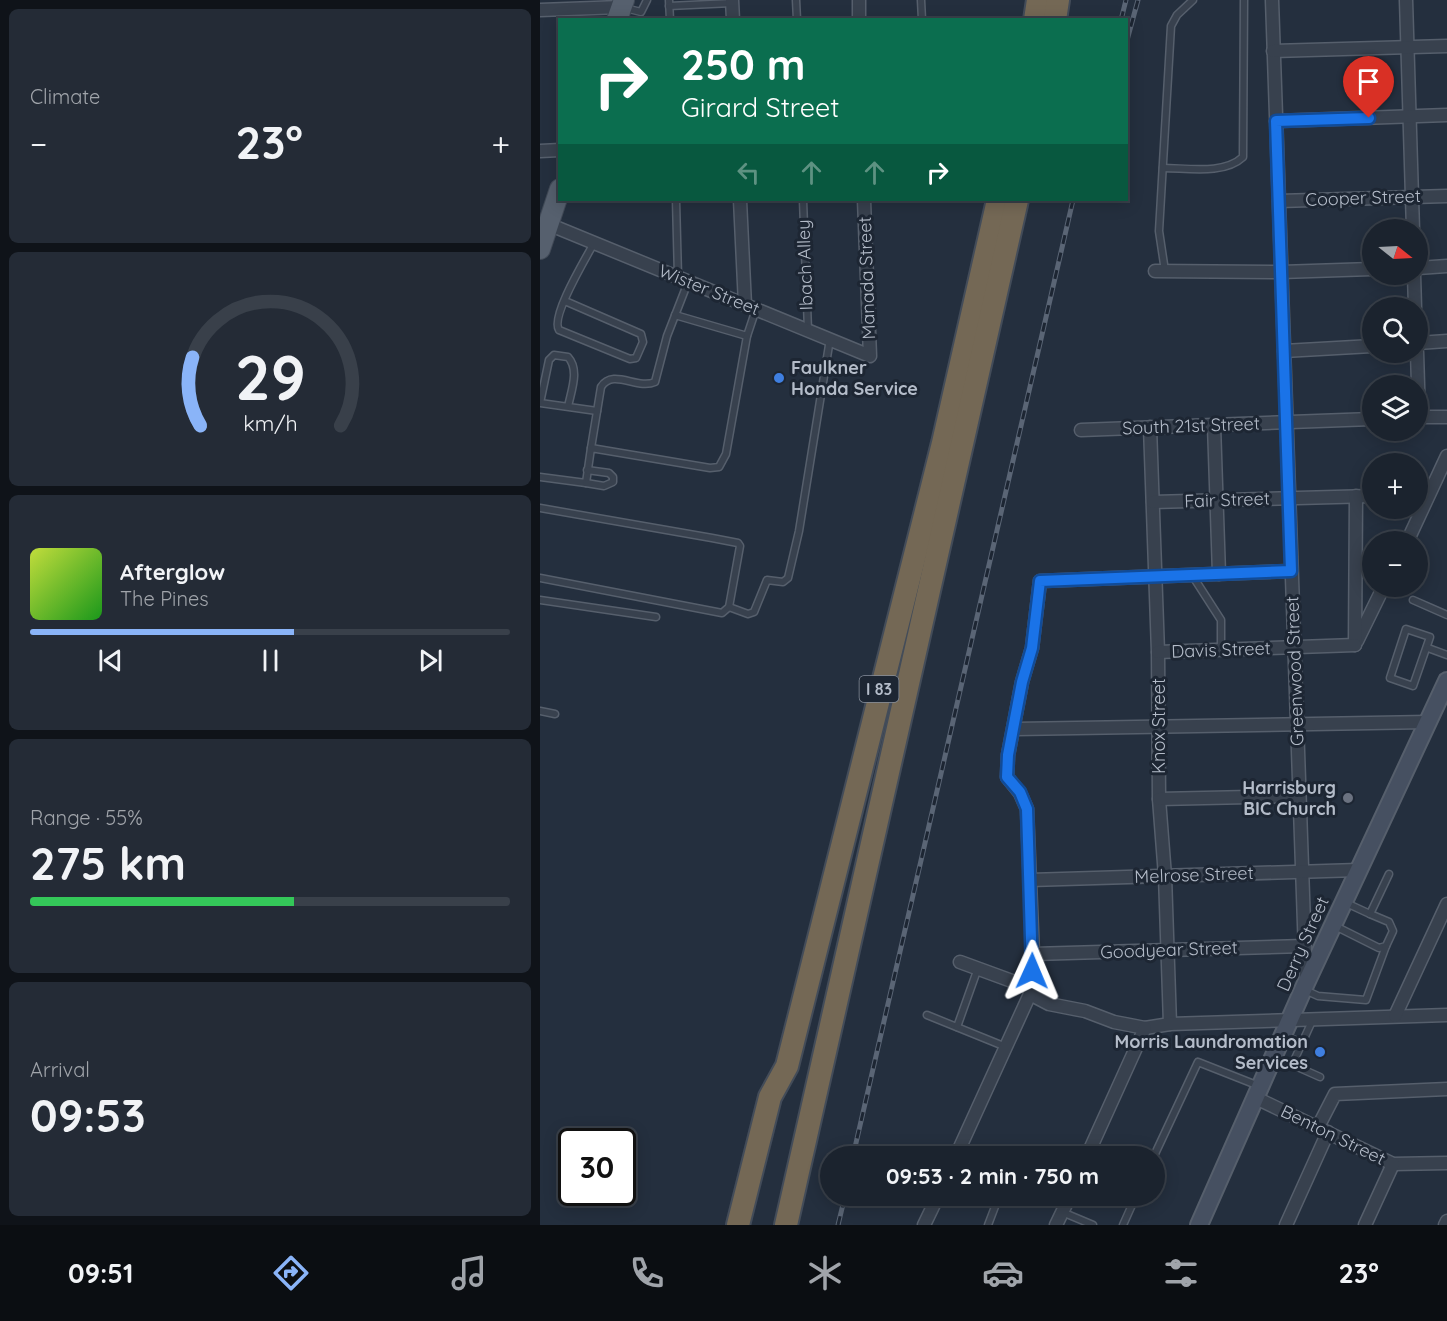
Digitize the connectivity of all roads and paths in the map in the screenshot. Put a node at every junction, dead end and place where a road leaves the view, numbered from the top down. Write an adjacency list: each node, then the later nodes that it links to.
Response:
1 (647, 0): 13 (lane)
2 (796, 0): 17 (lane)
3 (859, 0): 18 (street)
4 (921, 0): 19 (lane)
5 (1038, 0): 20 (highway)
6 (1058, 0): 21 (highway)
7 (1193, 0): 30 (lane)
8 (1244, 0): 30 (lane)
9 (1272, 0): 24 (street, Greenwood Street)
10 (1406, 0): 23 (street)
11 (732, 2): 12 (lane); 16 (street)
12 (669, 3): 15 (lane)
13 (620, 9): 14 (street)
14 (540, 10)
15 (670, 18)
16 (733, 18)
17 (797, 18)
18 (859, 18)
19 (922, 18)
20 (1035, 18)
21 (1055, 18)
22 (1447, 46): 23 (street)
23 (1407, 48): 24 (street); 26 (street)
24 (1274, 51): 27 (street, Greenwood Street)
25 (1447, 115): 26 (street)
26 (1410, 117): 27 (street); 33 (street)
27 (1276, 121): 40 (street, Greenwood Street)
28 (558, 150): 29 (street)
29 (540, 151)
30 (1163, 168): 48 (lane)
31 (558, 195): 42 (main road)
32 (1447, 196): 33 (street, Cooper Street)
33 (1412, 197): 40 (street, Cooper Street); 41 (street)
34 (676, 201): 50 (lane)
35 (740, 201): 52 (street)
36 (803, 201): 54 (lane, Ibach Alley)
37 (864, 201): 61 (street, Manada Street)
38 (998, 201): 153 (highway, I 83)
39 (1017, 201): 154 (highway, I 83)
40 (1279, 201): 49 (street, Greenwood Street)
41 (1413, 219)
42 (548, 224): 43 (street, Wister Street); 44 (main road)
43 (594, 243): 50 (street, Wister Street); 51 (lane)
44 (540, 249)
45 (1447, 266): 46 (street)
46 (1428, 267)
47 (1362, 269): 49 (street)
48 (1160, 271): 49 (street)
49 (1281, 272): 60 (street, Greenwood Street)
50 (683, 280): 52 (street, Wister Street); 53 (lane)
51 (565, 301): 51 (lane)
52 (750, 307): 54 (street, Wister Street); 55 (lane)
53 (675, 315): 55 (lane); 63 (lane)
54 (808, 330): 56 (street, Wister Street)
55 (747, 336): 71 (lane)
56 (830, 339): 61 (street, Wister Street); 91 (lane)
57 (1447, 341): 58 (street)
58 (1428, 342)
59 (1362, 347): 60 (street)
60 (1284, 351): 67 (street, Greenwood Street)
61 (870, 356)
62 (568, 407): 62 (lane); 63 (lane)
63 (597, 411): 71 (lane)
64 (1428, 417): 65 (street)
65 (1447, 417)
66 (1362, 419): 67 (street, South 21st Street)
67 (1286, 422): 68 (street, South 21st Street); 79 (street, Greenwood Street)
68 (1214, 425): 69 (street, South 21st Street); 80 (street)
69 (1150, 427): 70 (street, South 21st Street); 81 (street, Knox Street)
70 (1081, 430)
71 (591, 448): 73 (lane)
72 (1447, 456): 76 (street)
73 (587, 470): 75 (lane); 75 (lane)
74 (540, 477): 75 (lane)
75 (586, 483)
76 (1428, 487)
77 (1356, 496): 78 (street, Fair Street); 79 (street, Fair Street); 94 (street)
78 (1362, 496)
79 (1289, 498): 80 (street, Fair Street); 83 (street, Greenwood Street)
80 (1217, 501): 81 (street, Fair Street); 84 (street)
81 (1153, 502): 86 (street, Knox Street)
82 (540, 508): 91 (lane)
83 (1291, 571): 84 (street); 95 (street, Greenwood Street)
84 (1219, 574): 85 (street)
85 (1192, 575): 86 (street); 97 (lane)
86 (1155, 576): 98 (street, Knox Street); 106 (street)
87 (540, 578): 91 (lane)
88 (1379, 597): 94 (street)
89 (540, 600): 93 (lane)
90 (1413, 600): 92 (lane)
91 (729, 607)
92 (1447, 615)
93 (656, 617)
94 (1355, 645): 95 (street, Davis Street)
95 (1294, 647): 97 (street, Davis Street); 105 (street, Greenwood Street)
96 (1428, 648): 96 (lane); 99 (lane)
97 (1221, 650): 98 (street, Davis Street)
98 (1158, 652): 104 (street, Knox Street)
99 (1447, 655)
100 (1447, 681): 103 (main road, Derry Street)
101 (540, 711): 102 (lane)
102 (555, 714)
103 (1428, 722): 105 (street); 109 (main road, Derry Street)
104 (1158, 726): 105 (street); 106 (street); 108 (street, Knox Street)
105 (1297, 726): 107 (street, Greenwood Street)
106 (1014, 729): 113 (street)
107 (1299, 796): 108 (street); 110 (street, Greenwood Street)
108 (1159, 799): 112 (street, Knox Street)
109 (1358, 870): 110 (street, Melrose Street); 114 (main road, Derry Street)
110 (1302, 872): 112 (street, Melrose Street); 118 (street, Greenwood Street)
111 (1389, 874): 116 (lane)
112 (1165, 876): 113 (street, Melrose Street); 120 (street, Knox Street)
113 (1030, 880): 121 (street)
114 (1343, 902): 116 (lane); 117 (main road, Derry Street)
115 (1447, 904): 128 (street)
116 (1370, 914): 119 (lane)
117 (1333, 925): 119 (lane); 124 (main road, Derry Street)
118 (1304, 946): 120 (street, Goodyear Street); 124 (street, Greenwood Street)
119 (1386, 946): 124 (lane)
120 (1167, 950): 121 (street, Goodyear Street); 130 (street, Knox Street)
121 (1034, 954): 125 (street)
122 (960, 962): 123 (street)
123 (978, 968): 125 (street); 131 (lane)
124 (1304, 986): 132 (main road, Derry Street)
125 (1031, 991): 133 (street); 135 (street)
126 (927, 1015): 131 (lane)
127 (1447, 1015): 128 (street)
128 (1395, 1016): 129 (street)
129 (1313, 1019): 132 (street); 134 (lane)
130 (1170, 1024): 132 (street); 133 (street)
131 (957, 1027): 135 (lane)
132 (1287, 1027): 134 (lane); 136 (main road, Derry Street)
133 (1145, 1028): 143 (street)
134 (1302, 1043): 137 (lane)
135 (1006, 1047): 142 (street)
136 (1274, 1056): 137 (lane); 140 (main road, Derry Street)
137 (1292, 1065): 138 (lane)
138 (1320, 1077)
139 (1447, 1089): 141 (street)
140 (1258, 1092): 141 (street, Benton Street); 144 (lane); 160 (main road, Derry Street)
141 (1323, 1130): 146 (street, Benton Street); 161 (street)
142 (961, 1146)
143 (1092, 1146)
144 (1159, 1146)
145 (1447, 1163): 146 (street, Benton Street)
146 (1393, 1164): 162 (street)
147 (933, 1206): 155 (street)
148 (995, 1206): 156 (lane)
149 (1065, 1206): 151 (street)
150 (1132, 1206): 159 (lane)
151 (1062, 1212): 157 (street); 158 (lane)
152 (1447, 1221): 163 (street)
153 (738, 1225)
154 (786, 1225)
155 (924, 1225)
156 (987, 1225)
157 (1056, 1225)
158 (1093, 1225)
159 (1123, 1225)
160 (1199, 1225)
161 (1286, 1225)
162 (1365, 1225)
163 (1445, 1225)

